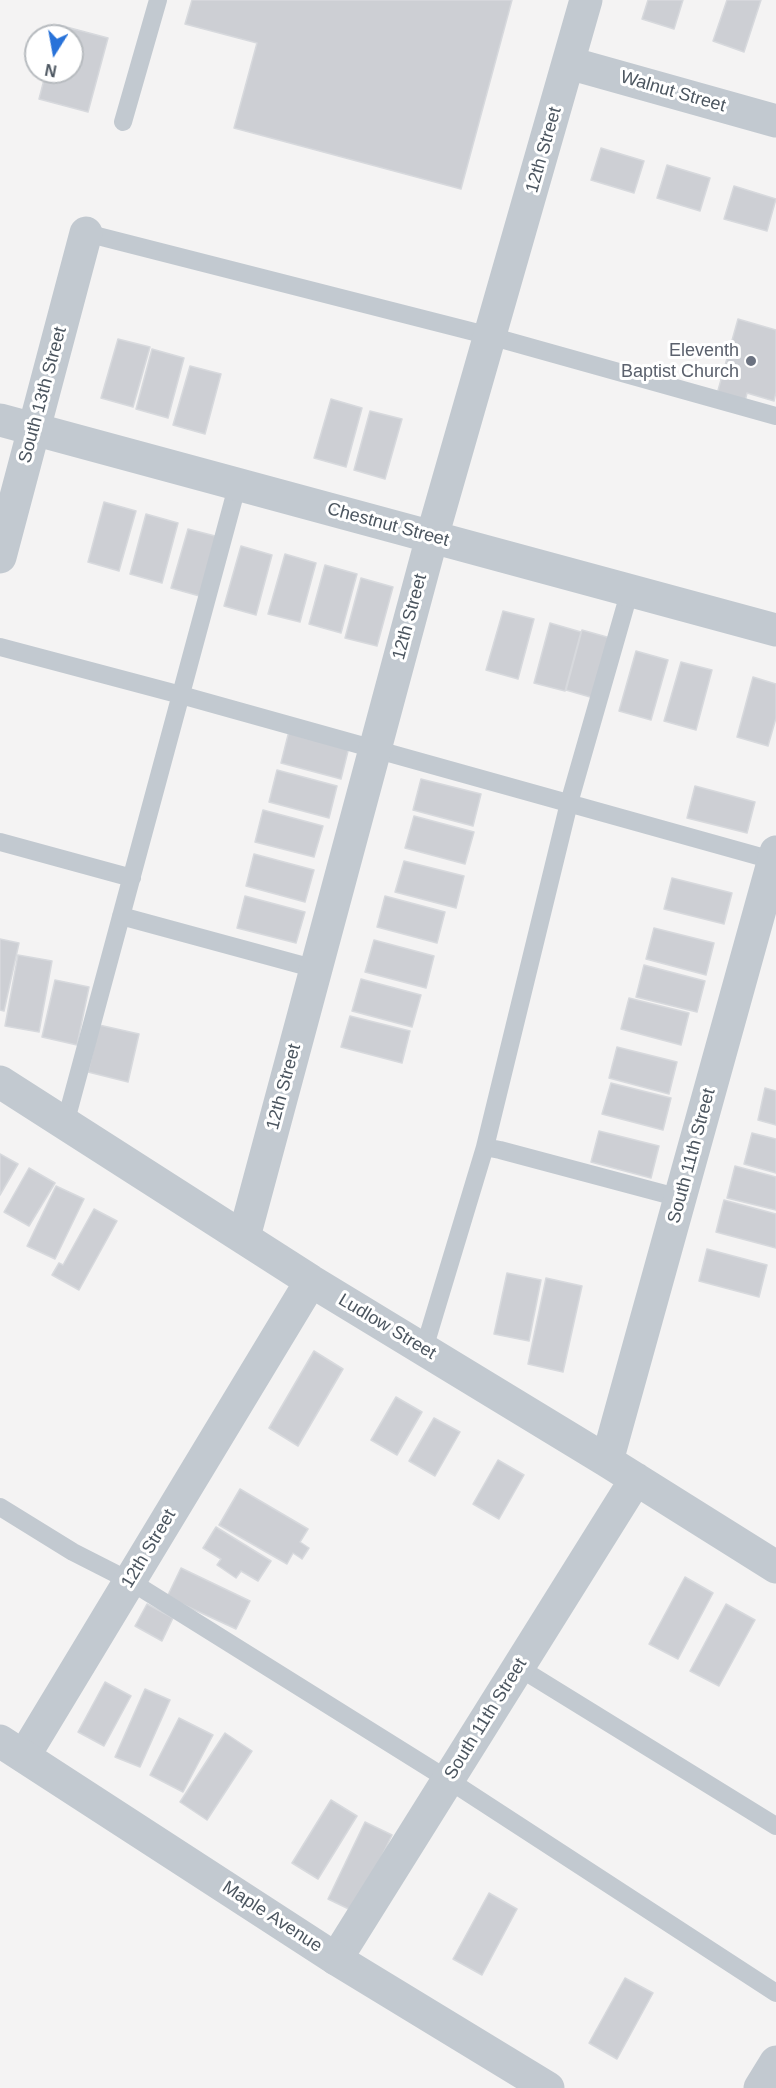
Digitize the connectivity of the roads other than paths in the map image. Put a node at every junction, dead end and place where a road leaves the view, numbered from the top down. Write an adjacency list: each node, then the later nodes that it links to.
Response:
1 (158, 0): 5 (lane)
2 (586, 0): 3 (street, 12th Street)
3 (569, 63): 4 (street, Walnut Street); 7 (street, 12th Street)
4 (776, 121)
5 (123, 122)
6 (86, 233): 7 (lane); 10 (street, South 13th Street)
7 (490, 336): 8 (lane); 12 (street, 12th Street)
8 (776, 416)
9 (0, 420): 10 (street, Chestnut Street)
10 (34, 428): 11 (street, Chestnut Street); 13 (street, South 13th Street)
11 (238, 483): 12 (street, Chestnut Street); 17 (lane)
12 (432, 537): 14 (street, Chestnut Street); 18 (street, 12th Street)
13 (0, 557)
14 (630, 590): 15 (street, Chestnut Street); 19 (lane)
15 (776, 630)
16 (0, 646): 17 (lane)
17 (181, 695): 18 (lane); 22 (lane)
18 (375, 749): 19 (lane); 24 (street, 12th Street)
19 (569, 803): 21 (lane); 27 (lane)
20 (0, 842): 22 (lane)
21 (775, 858): 28 (street, South 11th Street)
22 (132, 878): 23 (lane)
23 (122, 916): 24 (lane); 26 (lane)
24 (316, 969): 29 (street, 12th Street)
25 (0, 1082): 26 (street, Ludlow Street)
26 (65, 1124): 29 (street, Ludlow Street)
27 (485, 1148): 28 (lane); 31 (lane)
28 (680, 1198): 32 (street, South 11th Street)
29 (244, 1237): 30 (street, Ludlow Street)
30 (311, 1281): 31 (street, Ludlow Street); 36 (street, 12th Street)
31 (424, 1349): 32 (street, Ludlow Street)
32 (607, 1461): 33 (street, Ludlow Street)
33 (636, 1479): 35 (street, Ludlow Street); 37 (street, South 11th Street)
34 (0, 1507): 36 (lane)
35 (776, 1567)
36 (130, 1581): 38 (street, 12th Street); 39 (lane)
37 (518, 1667): 39 (street, South 11th Street); 40 (lane)
38 (12, 1748): 41 (street, Maple Avenue)
39 (447, 1779): 41 (street, South 11th Street); 42 (lane)
40 (776, 1826)
41 (336, 1959): 44 (street, Maple Avenue)
42 (776, 1993)
43 (776, 2062): 45 (street)
44 (548, 2088)
45 (760, 2088)

